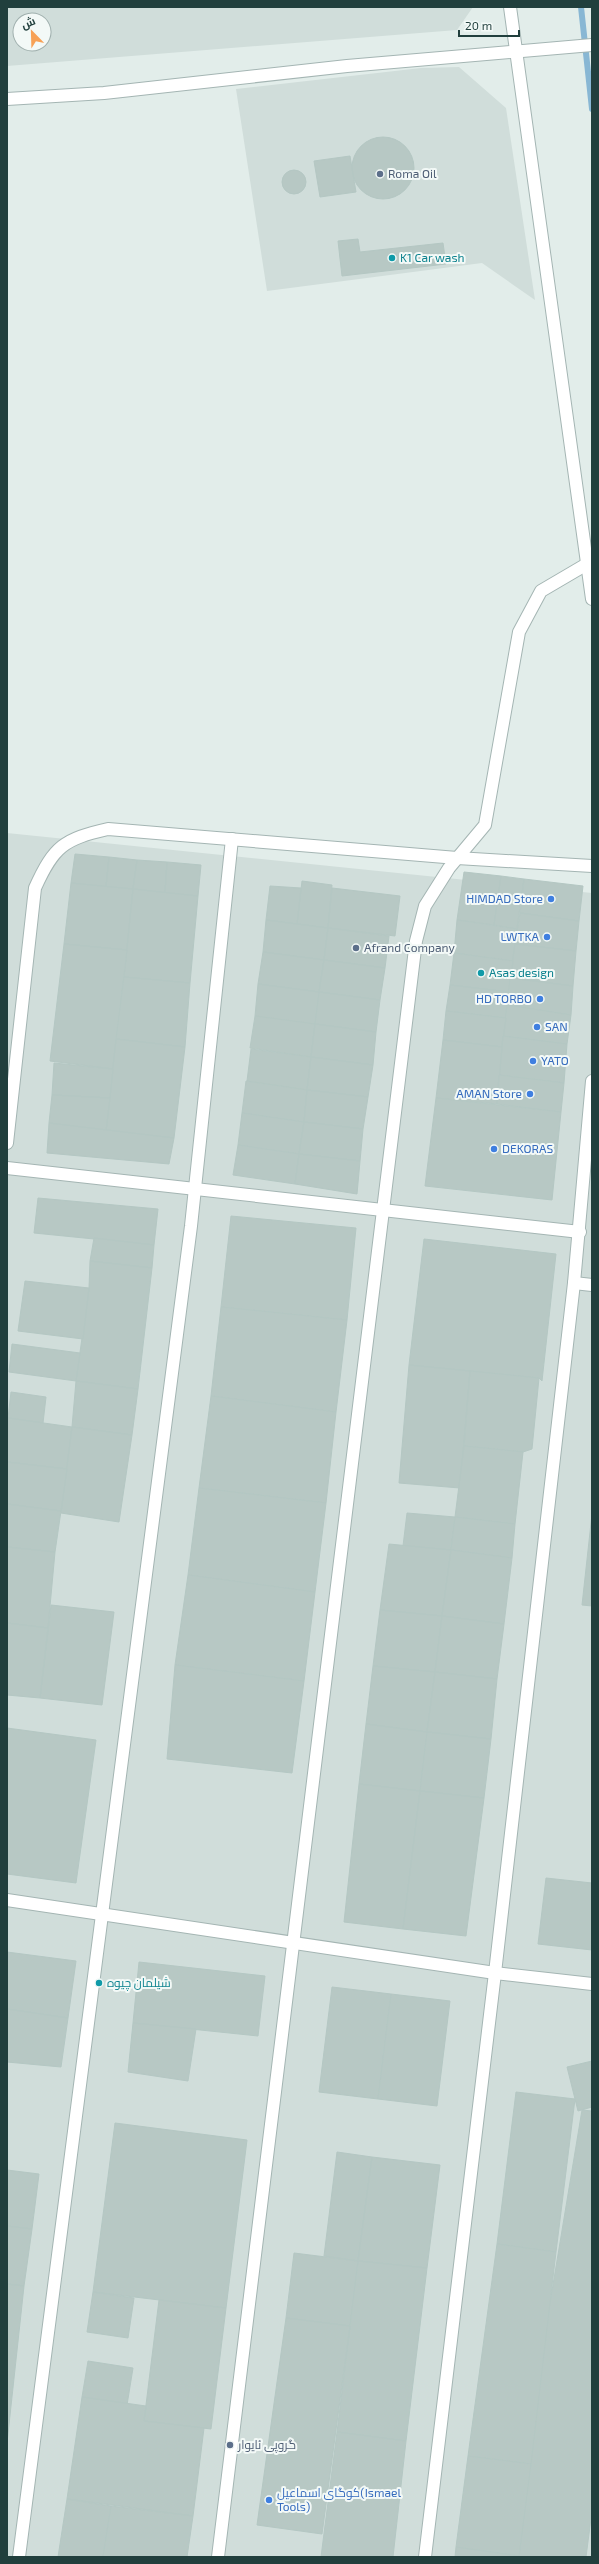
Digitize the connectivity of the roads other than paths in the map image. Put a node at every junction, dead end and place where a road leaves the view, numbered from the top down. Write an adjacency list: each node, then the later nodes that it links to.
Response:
1 (510, 7): 3 (street)
2 (592, 45): 3 (street)
3 (517, 51): 4 (street); 5 (street)
4 (7, 99)
5 (587, 564): 6 (street); 8 (street)
6 (592, 599)
7 (232, 839): 8 (street); 11 (street); 13 (street)
8 (457, 858): 9 (street); 14 (street)
9 (592, 866)
10 (592, 1081): 15 (street)
11 (7, 1143)
12 (7, 1168): 13 (street)
13 (195, 1188): 14 (street); 19 (street)
14 (383, 1210): 15 (street); 20 (street)
15 (580, 1232): 16 (street)
16 (574, 1283): 17 (street); 21 (street)
17 (592, 1285)
18 (7, 1900): 19 (street)
19 (103, 1914): 20 (street); 23 (street)
20 (294, 1943): 21 (street); 24 (street)
21 (495, 1973): 22 (street); 25 (street)
22 (592, 1984)
23 (19, 2557)
24 (218, 2557)
25 (424, 2557)

